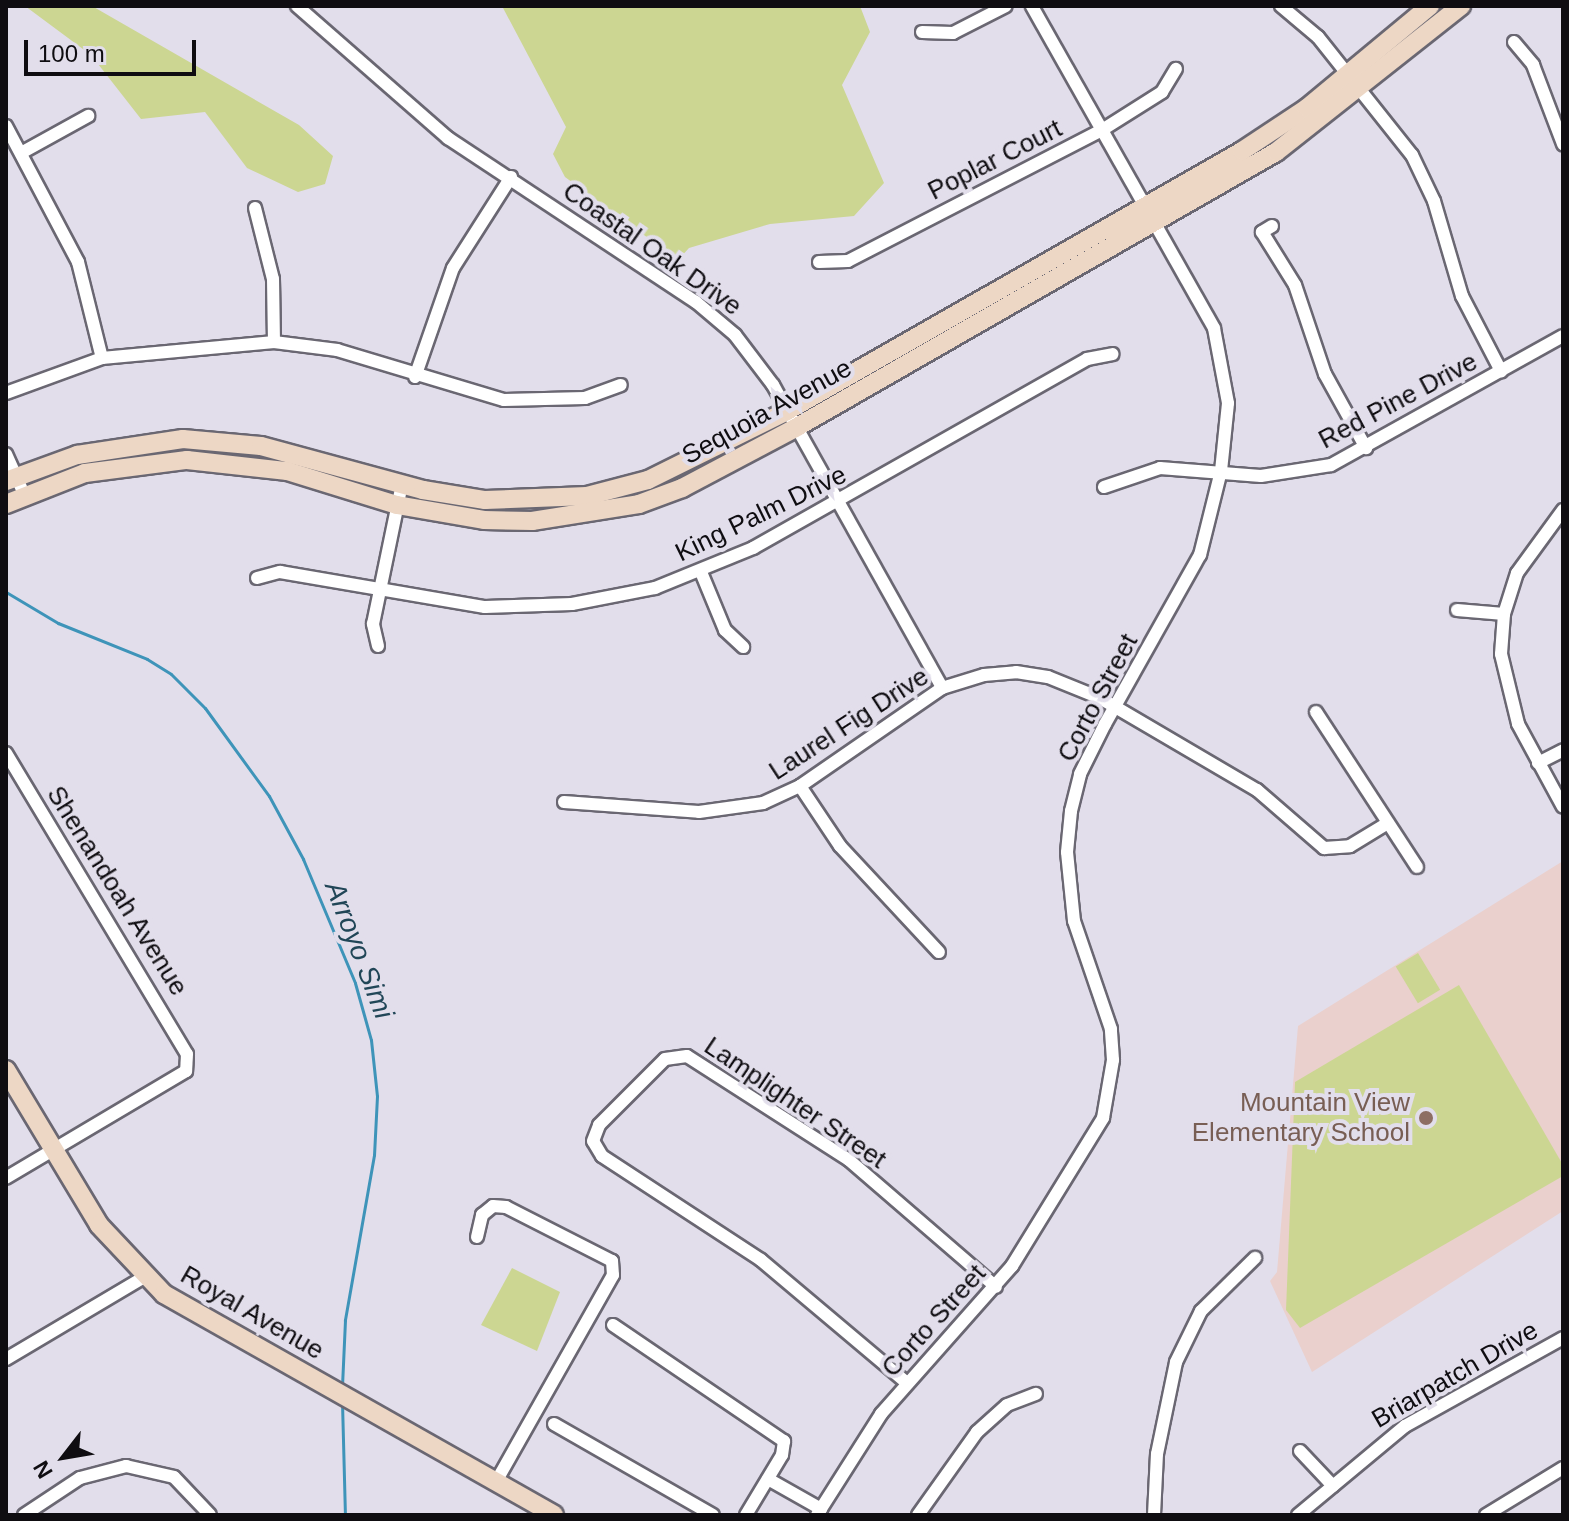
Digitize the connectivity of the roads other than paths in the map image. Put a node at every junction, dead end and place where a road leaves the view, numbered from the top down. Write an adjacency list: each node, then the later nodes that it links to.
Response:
1 (297, 6): 16 (street, Coastal Oak Drive)
2 (1006, 6): 7 (street)
3 (1032, 6): 13 (street, Corto Street)
4 (1430, 6): 10 (main road, Sequoia Avenue)
5 (1461, 6): 10 (main road, Sequoia Avenue)
6 (1290, 8): 10 (street)
7 (922, 32)
8 (1514, 42): 14 (street)
9 (1176, 69): 13 (street, Poplar Court)
10 (1355, 82): 18 (main road, Sequoia Avenue); 25 (street)
11 (88, 116): 15 (street)
12 (6, 126): 15 (street)
13 (1102, 130): 18 (street, Corto Street); 20 (street, Poplar Court)
14 (1563, 144)
15 (21, 153): 24 (street)
16 (511, 177): 26 (street); 29 (street, Coastal Oak Drive)
17 (255, 208): 22 (street)
18 (1151, 214): 29 (main road, Sequoia Avenue); 32 (street, Corto Street)
19 (1272, 226): 30 (street)
20 (819, 262)
21 (1563, 336): 25 (street, Red Pine Drive)
22 (274, 342): 24 (street); 26 (street)
23 (1113, 354): 37 (street, King Palm Drive)
24 (102, 358): 28 (street)
25 (1501, 371): 30 (street, Red Pine Drive)
26 (415, 377): 27 (street)
27 (621, 385)
28 (6, 393)
29 (792, 419): 34 (main road, Sequoia Avenue); 37 (street, Coastal Oak Drive); 39 (main road, Sequoia Avenue)
30 (1366, 448): 32 (street, Red Pine Drive)
31 (6, 454): 33 (street)
32 (1221, 471): 35 (street, Red Pine Drive); 49 (street, Corto Street)
33 (11, 479): 34 (main road, Sequoia Avenue); 36 (street)
34 (402, 484): 39 (street)
35 (1104, 487)
36 (24, 494): 38 (main road, Sequoia Avenue); 39 (main road, Sequoia Avenue)
37 (840, 501): 41 (street, King Palm Drive); 48 (street, Coastal Oak Drive)
38 (6, 504)
39 (397, 505): 43 (street)
40 (1563, 510): 45 (street)
41 (701, 572): 43 (street, King Palm Drive); 47 (street)
42 (257, 578): 43 (street, King Palm Drive)
43 (379, 590): 46 (street)
44 (1457, 610): 45 (street)
45 (1504, 614): 53 (street)
46 (378, 646)
47 (743, 647)
48 (942, 688): 49 (street, Laurel Fig Drive); 54 (street, Laurel Fig Drive)
49 (1115, 707): 57 (street, Laurel Fig Drive); 66 (street, Corto Street)
50 (1316, 712): 57 (street)
51 (1563, 750): 53 (street)
52 (6, 753): 61 (street, Shenandoah Avenue)
53 (1538, 763): 56 (street)
54 (800, 786): 55 (street, Laurel Fig Drive); 59 (street)
55 (564, 802)
56 (1563, 807)
57 (1388, 823): 58 (street)
58 (1417, 867)
59 (939, 952)
60 (6, 1070): 61 (main road, Royal Avenue)
61 (53, 1150): 62 (street); 65 (main road, Royal Avenue)
62 (6, 1178)
63 (477, 1237): 76 (street)
64 (1255, 1258): 85 (street)
65 (144, 1277): 69 (street); 76 (main road, Royal Avenue)
66 (996, 1287): 70 (street, Corto Street); 70 (street, Lamplighter Street)
67 (613, 1325): 75 (street)
68 (1563, 1338): 77 (street, Briarpatch Drive)
69 (6, 1359)
70 (907, 1383): 78 (street, Corto Street)
71 (1036, 1394): 84 (street)
72 (554, 1424): 82 (street)
73 (1300, 1451): 77 (street)
74 (1563, 1468): 87 (street)
75 (768, 1479): 78 (street); 83 (street)
76 (496, 1482): 81 (main road, Royal Avenue)
77 (1333, 1486): 86 (street, Briarpatch Drive)
78 (819, 1512)
79 (24, 1515): 80 (street)
80 (210, 1515)
81 (554, 1515)
82 (713, 1515)
83 (746, 1515)
84 (918, 1515)
85 (1154, 1515)
86 (1298, 1515)
87 (1486, 1515)

